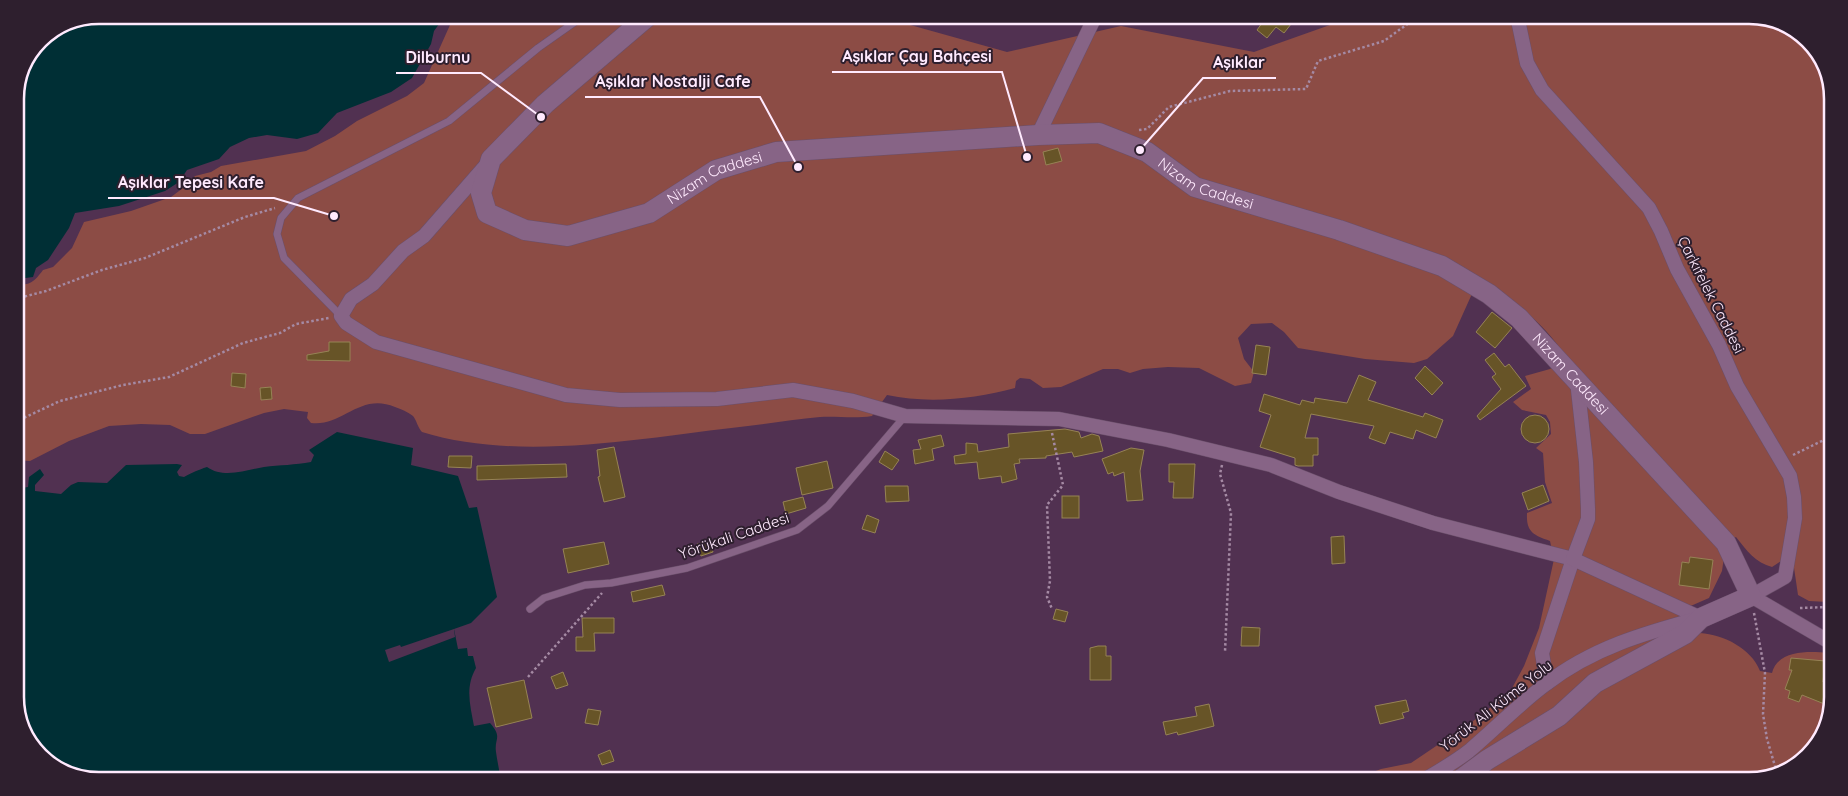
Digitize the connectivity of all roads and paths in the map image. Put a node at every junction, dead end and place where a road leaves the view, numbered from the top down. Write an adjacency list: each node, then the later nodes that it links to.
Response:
1 (572, 24): 9 (lane)
2 (639, 24): 8 (street, Nizam Caddesi)
3 (1091, 24): 7 (street)
4 (1407, 24): 6 (path)
5 (1519, 24): 18 (street, Çarkıfelek Caddesi)
6 (1138, 130)
7 (1038, 135): 8 (street, Nizam Caddesi); 12 (street, Nizam Caddesi)
8 (491, 159): 11 (street)
9 (293, 203): 10 (path); 11 (lane)
10 (24, 297)
11 (341, 316): 13 (street); 14 (path)
12 (1577, 381): 19 (street); 21 (street, Nizam Caddesi)
13 (905, 416): 15 (street); 20 (lane, Yörükali Caddesi)
14 (24, 418)
15 (1050, 419): 17 (street); 23 (path)
16 (1824, 440): 18 (path)
17 (1223, 453): 19 (street); 26 (path)
18 (1781, 461): 21 (street, Çarkıfelek Caddesi)
19 (1573, 559): 24 (street); 28 (street)
20 (611, 583): 22 (lane, Yörükali Caddesi); 27 (path)
21 (1751, 596): 24 (street); 25 (street); 29 (path)
22 (530, 609)
23 (1052, 609)
24 (1701, 618): 28 (street, Yörük Ali Küme Yolu); 31 (street)
25 (1824, 639)
26 (1225, 652)
27 (528, 677)
28 (1548, 683): 30 (street, Yörük Ali Küme Yolu)
29 (1776, 767)
30 (1437, 772)
31 (1471, 772)

